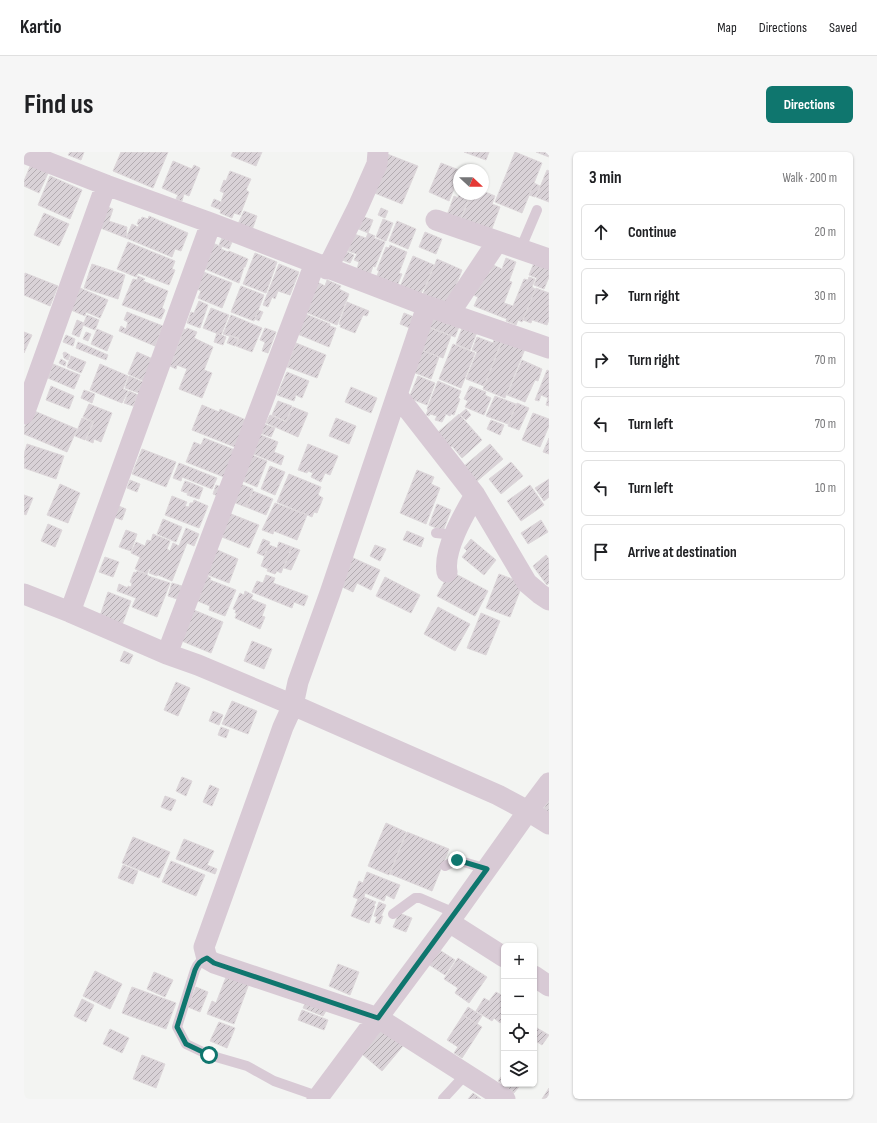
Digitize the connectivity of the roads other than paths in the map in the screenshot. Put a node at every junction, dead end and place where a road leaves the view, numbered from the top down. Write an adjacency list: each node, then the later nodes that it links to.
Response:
1 (378, 152): 10 (street)
2 (24, 153): 3 (street)
3 (106, 185): 6 (street); 15 (street)
4 (537, 210): 8 (lane)
5 (436, 220): 7 (street)
6 (210, 223): 10 (street); 20 (street)
7 (498, 242): 8 (street); 12 (street)
8 (520, 250): 9 (street)
9 (549, 259)
10 (321, 266): 11 (street); 21 (street)
11 (427, 306): 12 (street); 14 (street)
12 (449, 314): 13 (street)
13 (549, 348)
14 (397, 395): 16 (street); 22 (street)
15 (24, 414)
16 (475, 495): 17 (street); 19 (street)
17 (447, 572)
18 (24, 594): 20 (street)
19 (549, 600)
20 (70, 612): 21 (street)
21 (167, 654): 22 (street)
22 (293, 705): 24 (street); 31 (street)
23 (549, 783): 24 (street)
24 (528, 811): 25 (street); 27 (street)
25 (549, 824)
26 (445, 866): 27 (lane)
27 (487, 869): 29 (street)
28 (393, 914): 29 (lane)
29 (452, 917): 30 (street); 34 (street)
30 (501, 955)
31 (207, 958): 34 (street); 36 (lane)
32 (537, 978): 33 (street)
33 (549, 986)
34 (378, 1018): 35 (street); 36 (street)
35 (466, 1074): 37 (lane); 38 (street)
36 (319, 1098)
37 (443, 1099)
38 (505, 1099)

